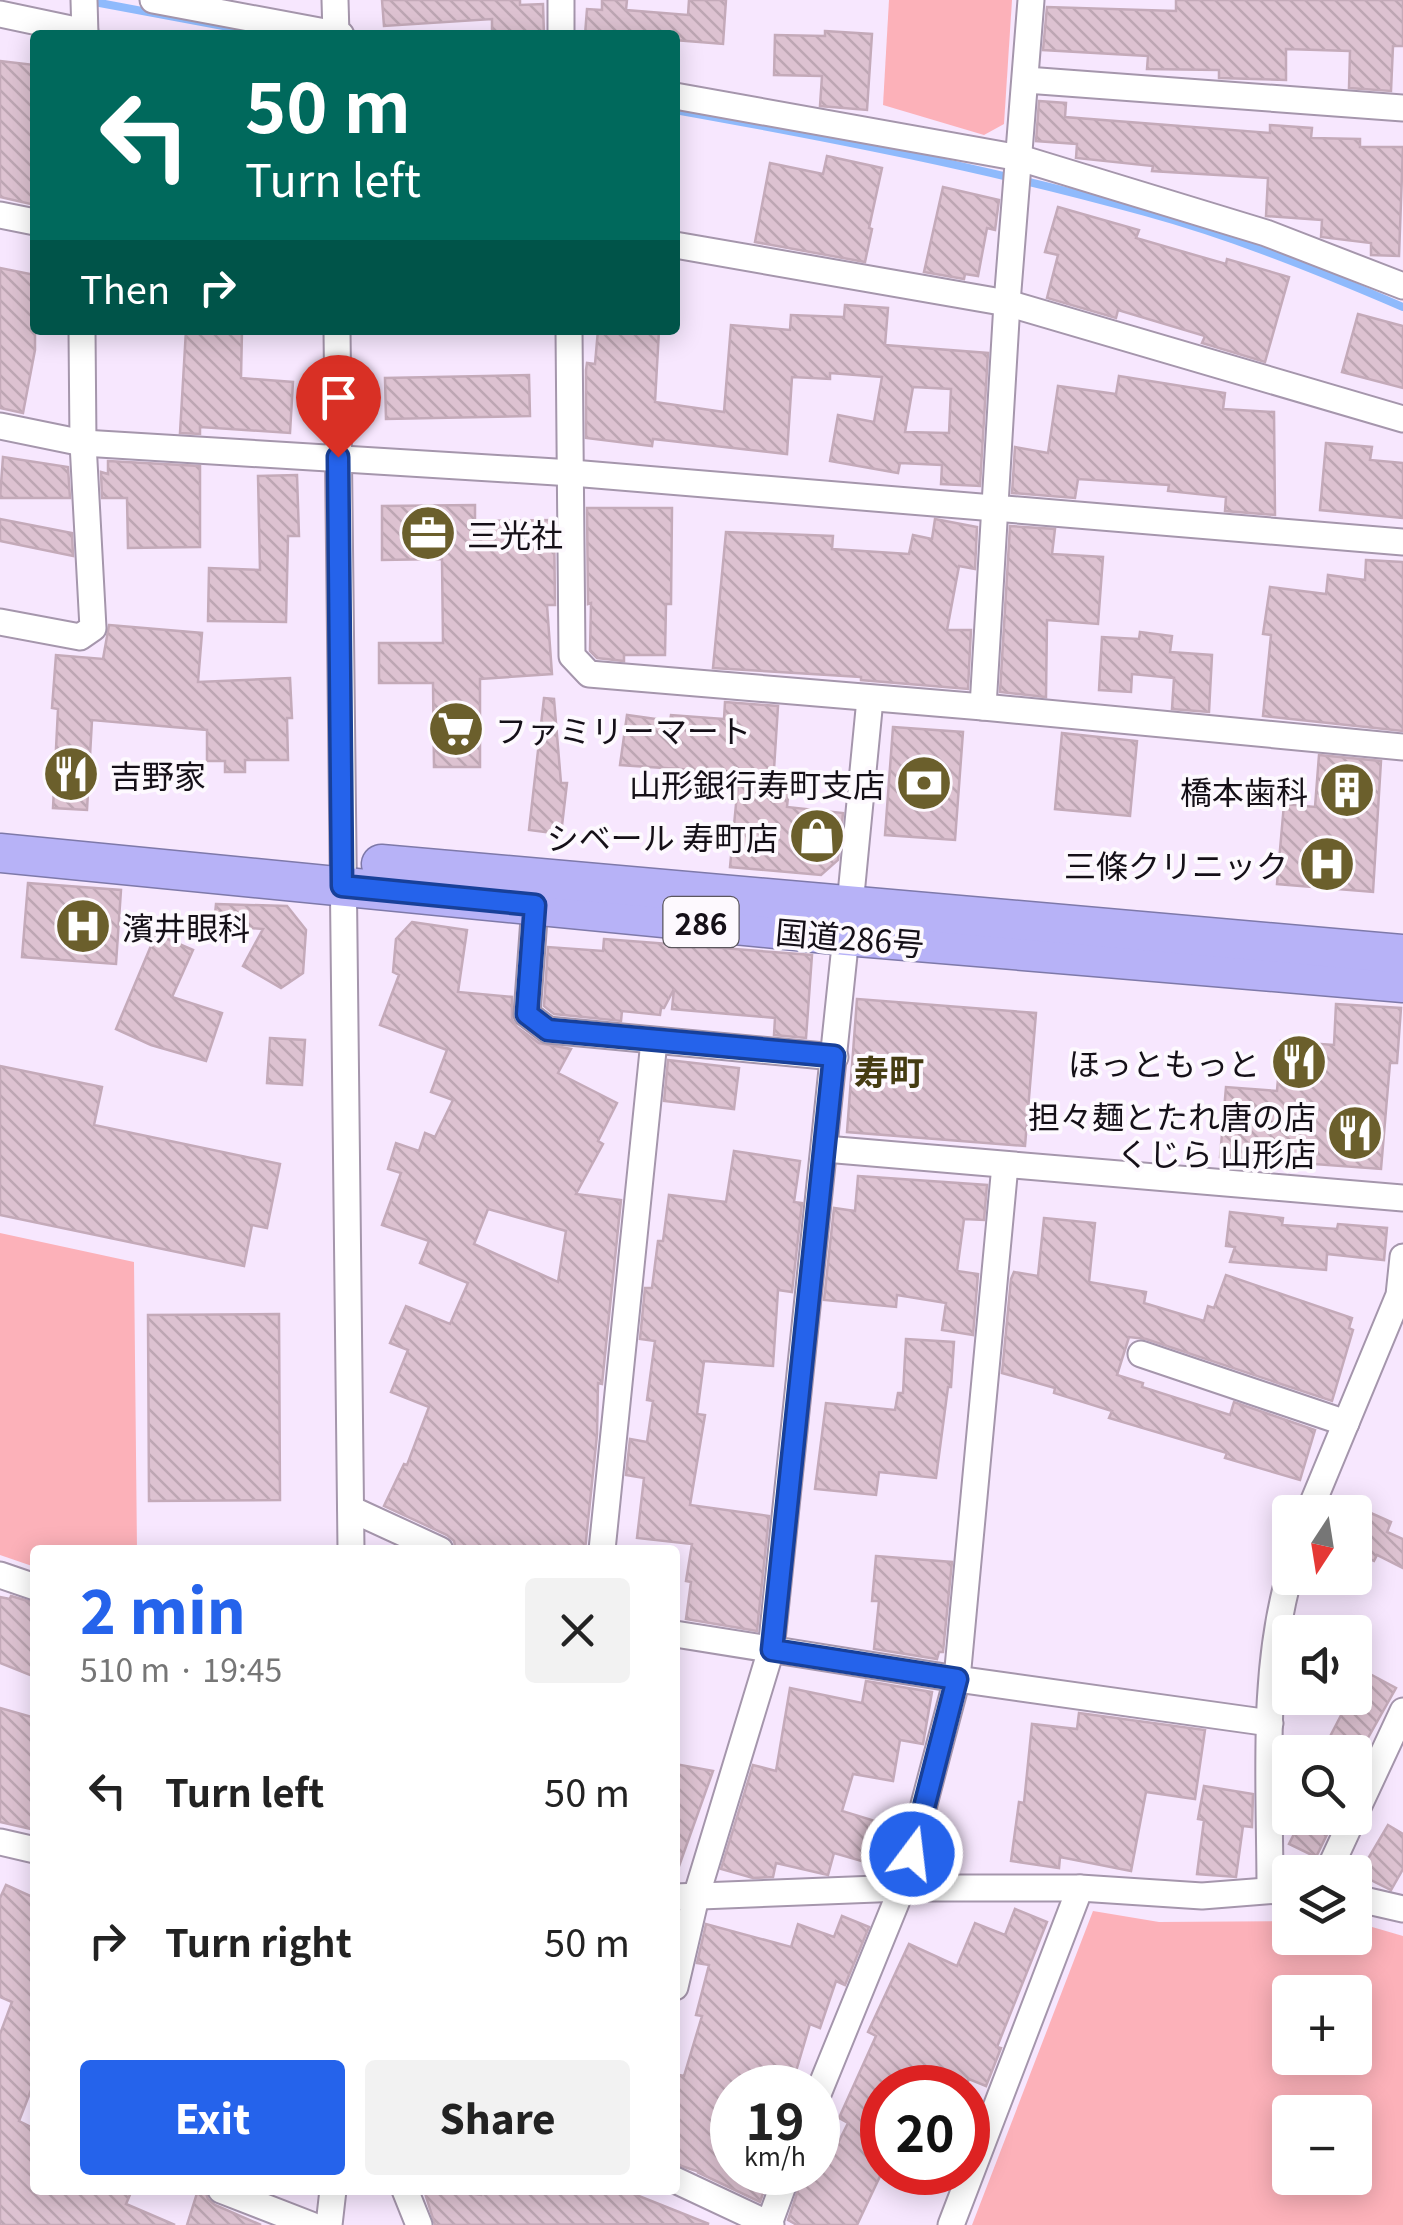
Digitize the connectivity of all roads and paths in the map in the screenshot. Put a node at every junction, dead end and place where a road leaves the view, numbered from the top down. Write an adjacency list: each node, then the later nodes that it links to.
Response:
1 (84, 0): 8 (street)
2 (153, 0): 9 (street)
3 (335, 0): 10 (street)
4 (561, 0): 11 (street)
5 (1031, 0): 12 (street)
6 (0, 14): 7 (street)
7 (68, 30)
8 (85, 30)
9 (312, 30)
10 (338, 30)
11 (561, 30)
12 (1026, 80): 14 (street); 15 (street)
13 (680, 97): 15 (street)
14 (1403, 108)
15 (1020, 158): 19 (street); 20 (street)
16 (0, 215): 17 (street)
17 (30, 221)
18 (680, 246): 20 (street)
19 (1403, 286)
20 (1008, 303): 24 (street); 29 (street)
21 (82, 335): 26 (street)
22 (337, 335): 27 (street)
23 (569, 335): 28 (street)
24 (1403, 419)
25 (0, 426): 26 (street)
26 (83, 443): 27 (street); 31 (street)
27 (338, 457): 28 (street); 37 (street)
28 (572, 473): 29 (street); 32 (street)
29 (995, 508): 30 (street); 33 (street)
30 (1403, 542)
31 (0, 622)
32 (870, 699): 33 (street); 39 (street)
33 (983, 707): 34 (street)
34 (1403, 747)
35 (0, 831): 37 (highway, 国道286号 / 286)
36 (0, 853): 37 (highway, 国道286号 / 286)
37 (343, 873): 38 (highway, 国道286号 / 286); 39 (highway, 国道286号 / 286); 51 (street)
38 (535, 905): 39 (highway, 国道286号 / 286); 42 (street)
39 (848, 920): 40 (highway, 国道286号 / 286); 41 (highway, 国道286号 / 286); 43 (street)
40 (1403, 954)
41 (1403, 982)
42 (654, 1041): 43 (street); 54 (street)
43 (834, 1056): 44 (street)
44 (825, 1149): 45 (street); 59 (street)
45 (1006, 1165): 46 (street); 60 (street)
46 (1403, 1198)
47 (1403, 1258): 49 (street)
48 (1140, 1354): 49 (street)
49 (1346, 1423): 50 (street)
50 (1316, 1495)
51 (351, 1509): 52 (street); 53 (street)
52 (351, 1545)
53 (429, 1545)
54 (603, 1545)
55 (0, 1575): 56 (street)
56 (30, 1585)
57 (1284, 1595): 62 (street)
58 (680, 1635): 59 (street)
59 (772, 1650): 60 (street); 70 (street)
60 (957, 1679): 62 (street); 67 (street)
61 (1403, 1710): 63 (street)
62 (1270, 1723): 66 (street)
63 (1372, 1777)
64 (0, 1842): 65 (street)
65 (30, 1849)
66 (1278, 1855)
67 (902, 1888): 68 (street); 70 (street); 74 (street)
68 (1080, 1888): 69 (street); 84 (street)
69 (1272, 1890)
70 (685, 1897): 73 (street)
71 (1372, 1902): 72 (street)
72 (1403, 1909)
73 (680, 1942)
74 (830, 2065)
75 (680, 2182): 80 (street)
76 (234, 2195): 81 (street)
77 (332, 2195): 82 (street)
78 (408, 2195): 83 (street)
79 (780, 2195): 80 (street)
80 (770, 2224)
81 (311, 2225)
82 (328, 2225)
83 (419, 2225)
84 (951, 2225)

